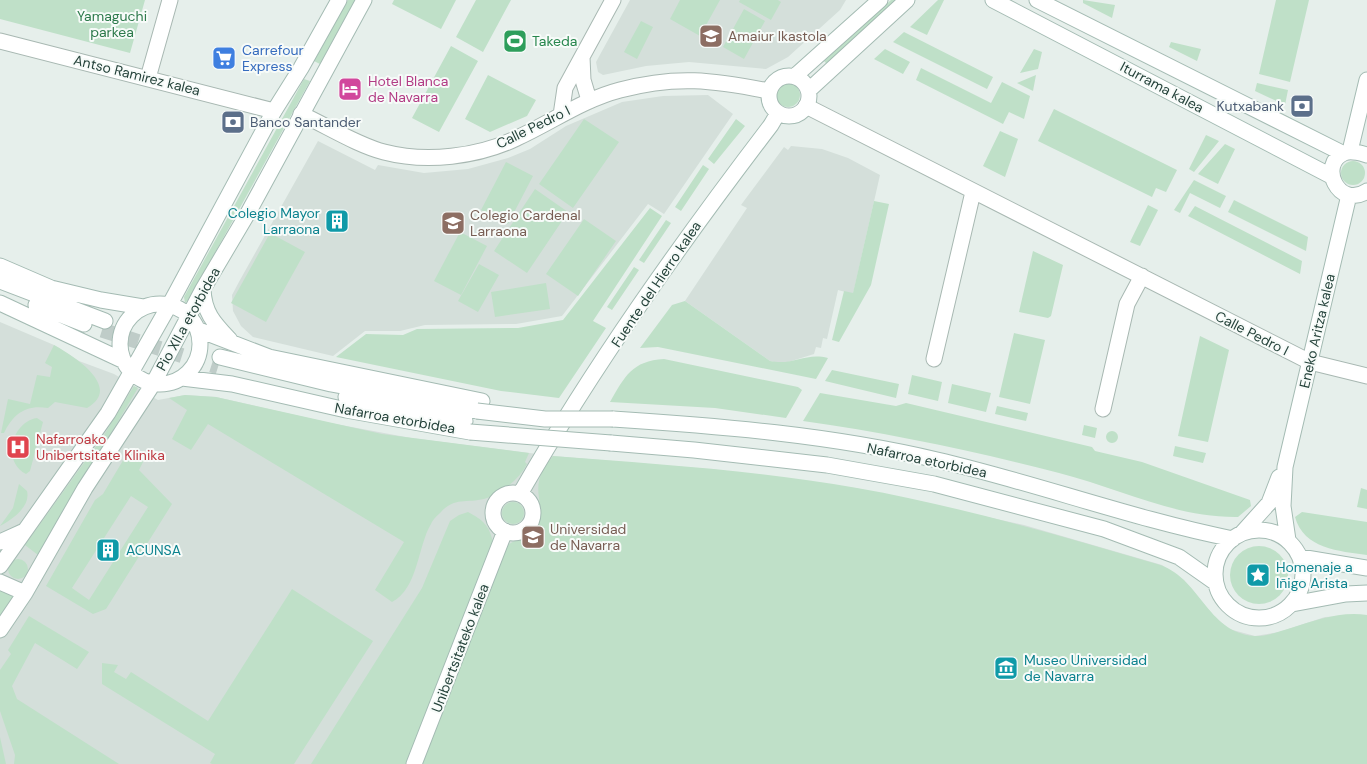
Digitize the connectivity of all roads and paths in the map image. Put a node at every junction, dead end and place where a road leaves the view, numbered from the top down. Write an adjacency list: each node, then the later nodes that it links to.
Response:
1 (170, 0): 12 (main road)
2 (339, 0): 18 (main road, Pio XII.a etorbidea)
3 (364, 0): 20 (main road, Pio XII.a etorbidea)
4 (613, 0): 10 (main road)
5 (880, 0): 11 (main road)
6 (907, 0): 14 (main road)
7 (993, 0): 24 (main road, Iturrama kalea)
8 (1037, 0): 22 (main road, Iturrama kalea)
9 (0, 41): 12 (main road, Antso Ramirez kalea)
10 (582, 57): 16 (main road); 21 (main road)
11 (795, 76): 14 (main road); 15 (main road)
12 (148, 78): 18 (main road, Antso Ramirez kalea)
13 (1367, 80): 22 (main road)
14 (809, 90): 17 (main road)
15 (769, 91): 16 (main road, Calle Pedro I); 19 (main road)
16 (589, 100): 21 (main road, Calle Pedro I)
17 (806, 106): 19 (main road); 26 (main road, Calle Pedro I)
18 (274, 111): 34 (main road, Pio XII.a etorbidea)
19 (778, 113): 49 (main road, Fuente del Hierro kalea)
20 (302, 114): 21 (main road, Calle Pedro I); 32 (main road, Pio XII.a etorbidea)
21 (561, 115)
22 (1346, 152): 23 (main road, Iturrama kalea); 24 (main road)
23 (1367, 155)
24 (1331, 176): 27 (main road)
25 (1367, 191): 27 (main road)
26 (973, 192): 29 (main road, Calle Pedro I); 39 (main road)
27 (1349, 196): 41 (main road, Eneko Aritza kalea)
28 (0, 266): 35 (main road)
29 (1142, 276): 41 (main road, Calle Pedro I); 46 (main road)
30 (0, 281): 31 (main road)
31 (0, 289)
32 (203, 289): 36 (main road, Pio XII.a etorbidea); 38 (main road, Nafarroa etorbidea)
33 (0, 303): 42 (main road)
34 (170, 304): 35 (main road); 36 (main road); 42 (main road, Pio XII.a etorbidea)
35 (143, 307): 42 (main road)
36 (190, 316): 37 (main road); 45 (main road, Pio XII.a etorbidea)
37 (199, 330): 38 (main road, Nafarroa etorbidea); 44 (main road)
38 (235, 345): 47 (main road, Nafarroa etorbidea)
39 (934, 359)
40 (219, 362): 47 (main road, Nafarroa etorbidea)
41 (1310, 362): 43 (main road, Calle Pedro I); 48 (main road, Eneko Aritza kalea)
42 (128, 367): 45 (main road); 50 (main road, Pio XII.a etorbidea)
43 (1367, 376)
44 (182, 378): 45 (main road); 47 (main road, Nafarroa etorbidea)
45 (153, 384): 60 (main road, Pio XII.a etorbidea)
46 (1103, 409)
47 (476, 417): 52 (main road, Nafarroa etorbidea, bridge); 59 (main road, Nafarroa etorbidea, bridge)
48 (1285, 467): 52 (main road, Eneko Aritza kalea); 53 (main road, Eneko Aritza kalea)
49 (520, 494): 51 (main road); 51 (main road)
50 (23, 531): 54 (main road); 56 (main road, Pio XII.a etorbidea)
51 (505, 531): 66 (main road, Unibertsitateko kalea)
52 (1238, 536): 53 (main road); 59 (main road)
53 (1288, 540): 55 (main road)
54 (0, 542)
55 (1300, 557): 57 (main road); 64 (main road)
56 (0, 566)
57 (1367, 568)
58 (0, 582): 60 (main road)
59 (1216, 583): 64 (main road)
60 (25, 593): 65 (main road, Pio XII.a etorbidea)
61 (1367, 593): 62 (main road)
62 (1322, 598): 63 (main road); 64 (main road)
63 (1367, 602)
64 (1292, 604)
65 (0, 630)
66 (414, 764)

